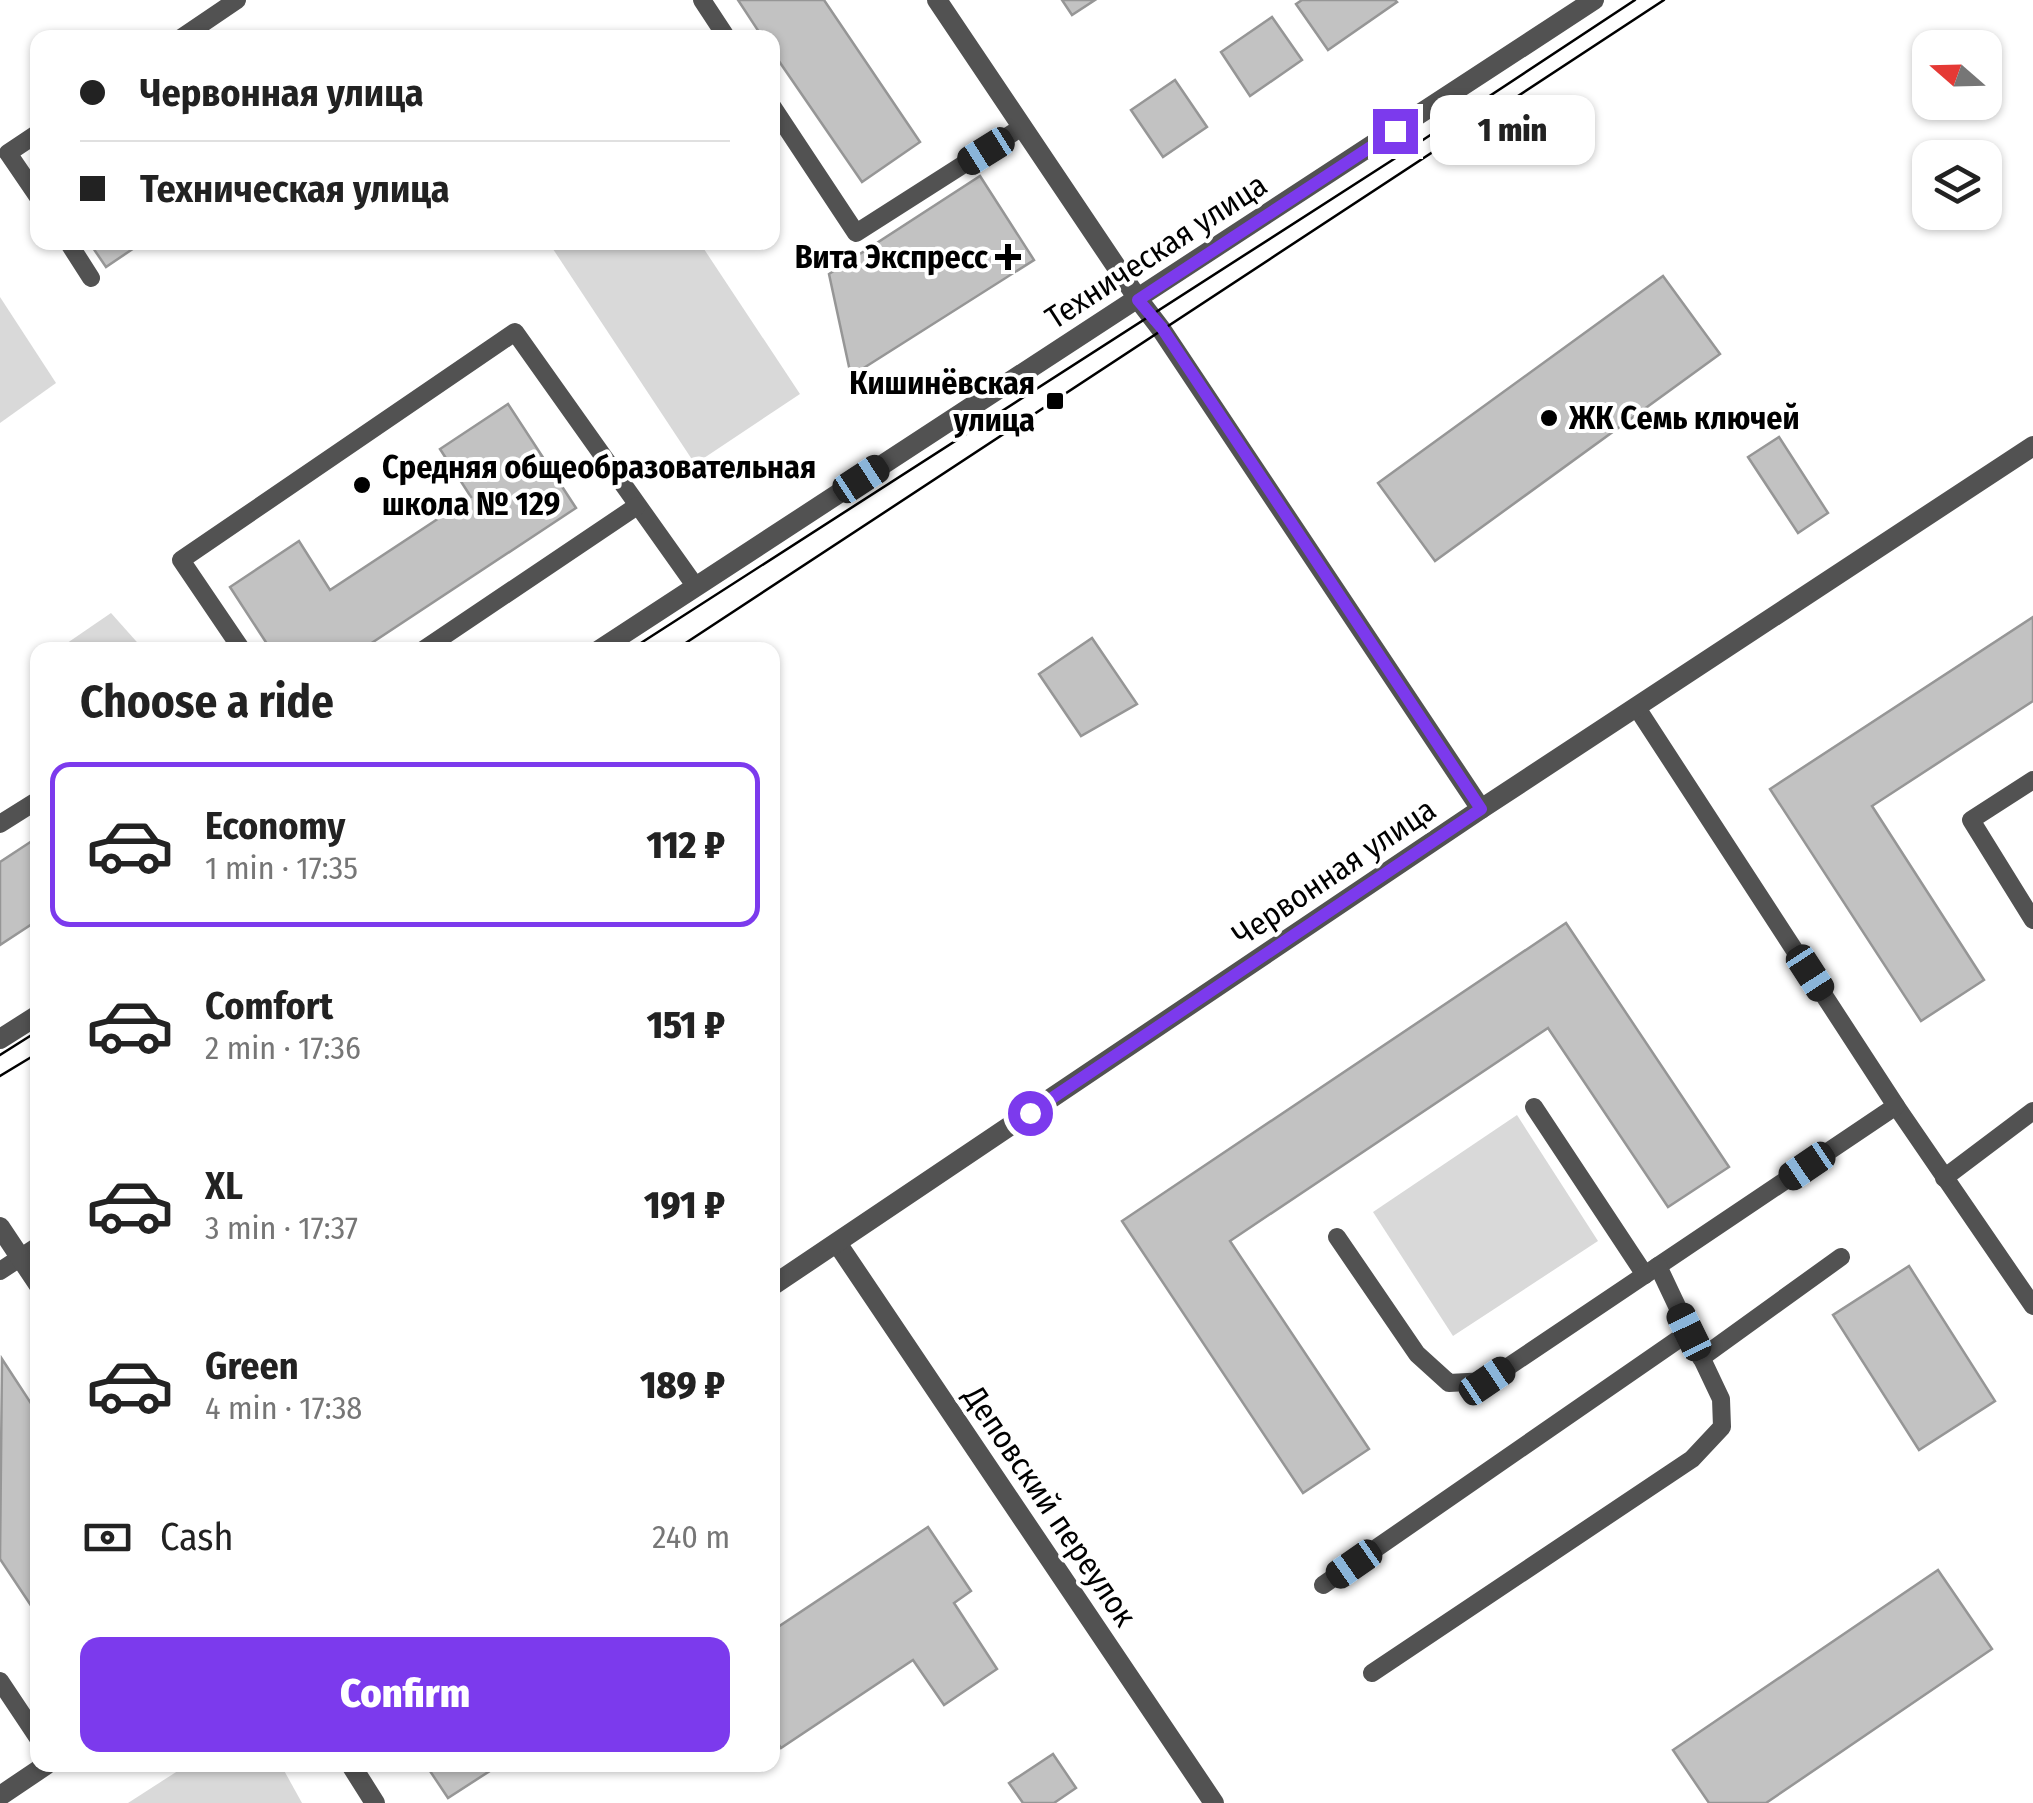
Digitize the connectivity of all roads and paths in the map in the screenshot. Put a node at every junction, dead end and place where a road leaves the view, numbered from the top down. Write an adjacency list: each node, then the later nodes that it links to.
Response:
1 (238, 0): 5 (lane)
2 (702, 0): 6 (lane)
3 (937, 0): 8 (street)
4 (1594, 0): 13 (street, Техническая улица)
5 (193, 30)
6 (722, 30)
7 (780, 118): 8 (lane)
8 (1022, 127): 13 (street)
9 (30, 138): 10 (lane)
10 (30, 185)
11 (73, 250): 12 (lane)
12 (91, 278)
13 (1138, 300): 16 (street, Техническая улица); 23 (street)
14 (2033, 446): 20 (street, Червонная улица)
15 (637, 506): 16 (lane); 17 (lane); 18 (lane)
16 (696, 587): 19 (street, Техническая улица)
17 (237, 642)
18 (435, 642)
19 (611, 642)
20 (1637, 708): 23 (street, Червонная улица); 28 (lane)
21 (2033, 780): 25 (lane)
22 (30, 805): 24 (lane)
23 (1481, 809): 34 (street, Червонная улица)
24 (0, 824)
25 (2033, 920)
26 (30, 1020): 27 (street)
27 (0, 1039)
28 (1896, 1106): 31 (lane); 38 (lane)
29 (1534, 1107): 38 (lane)
30 (2033, 1111): 31 (lane)
31 (1944, 1178): 40 (lane)
32 (0, 1227): 35 (street)
33 (1337, 1236): 38 (lane)
34 (837, 1243): 39 (street, Червонная улица); 51 (street, Деповский переулок)
35 (29, 1252): 37 (lane)
36 (1841, 1258): 42 (lane)
37 (0, 1271)
38 (1651, 1271): 41 (lane)
39 (780, 1281)
40 (2033, 1306)
41 (1689, 1332): 42 (lane); 43 (lane)
42 (1701, 1358): 44 (lane)
43 (1324, 1585)
44 (1372, 1673)
45 (0, 1681): 46 (lane)
46 (30, 1726)
47 (36, 1772): 49 (street)
48 (355, 1772): 50 (street)
49 (0, 1796)
50 (375, 1803)
51 (1214, 1803)

